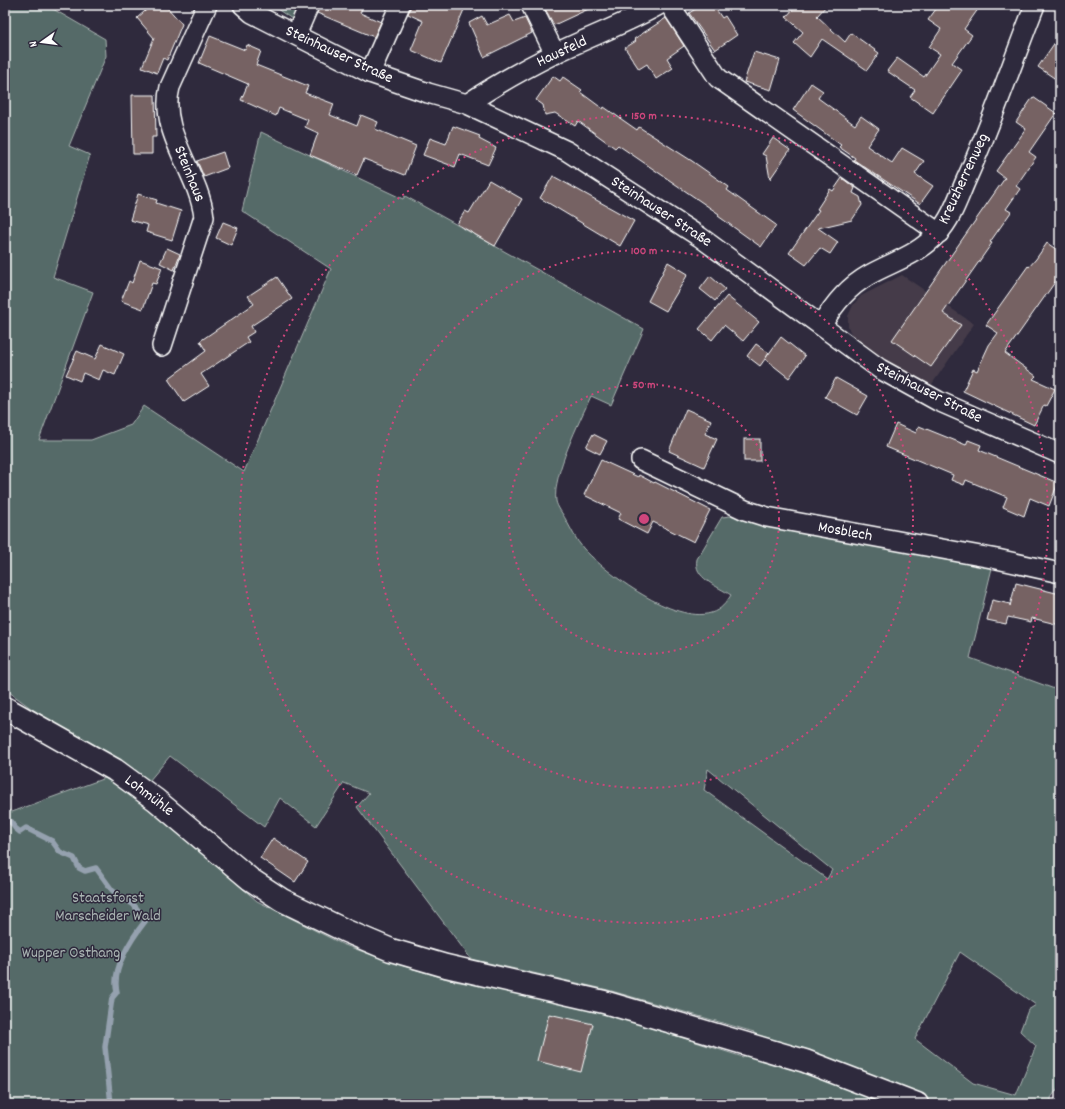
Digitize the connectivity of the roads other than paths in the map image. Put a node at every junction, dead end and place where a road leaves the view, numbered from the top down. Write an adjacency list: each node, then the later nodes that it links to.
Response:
1 (207, 5): 15 (street, Steinhaus)
2 (243, 5): 9 (street, Steinhauser Straße)
3 (309, 5): 9 (street)
4 (400, 5): 11 (street)
5 (531, 5): 10 (street)
6 (659, 5): 10 (street, Hausfeld)
7 (670, 5): 13 (street)
8 (1036, 5): 13 (street, Kreuzherrenweg)
9 (296, 35): 11 (street, Steinhauser Straße)
10 (555, 54): 12 (street, Hausfeld)
11 (370, 73): 12 (street, Steinhauser Straße)
12 (467, 104): 14 (street, Steinhauser Straße)
13 (939, 232): 14 (street, Kreuzherrenweg)
14 (822, 326): 16 (street, Steinhauser Straße)
15 (162, 346)
16 (1060, 454)
17 (641, 460): 18 (street, Mosblech)
18 (1060, 573)
19 (5, 708): 20 (main road, Lohmühle)
20 (917, 1104)

